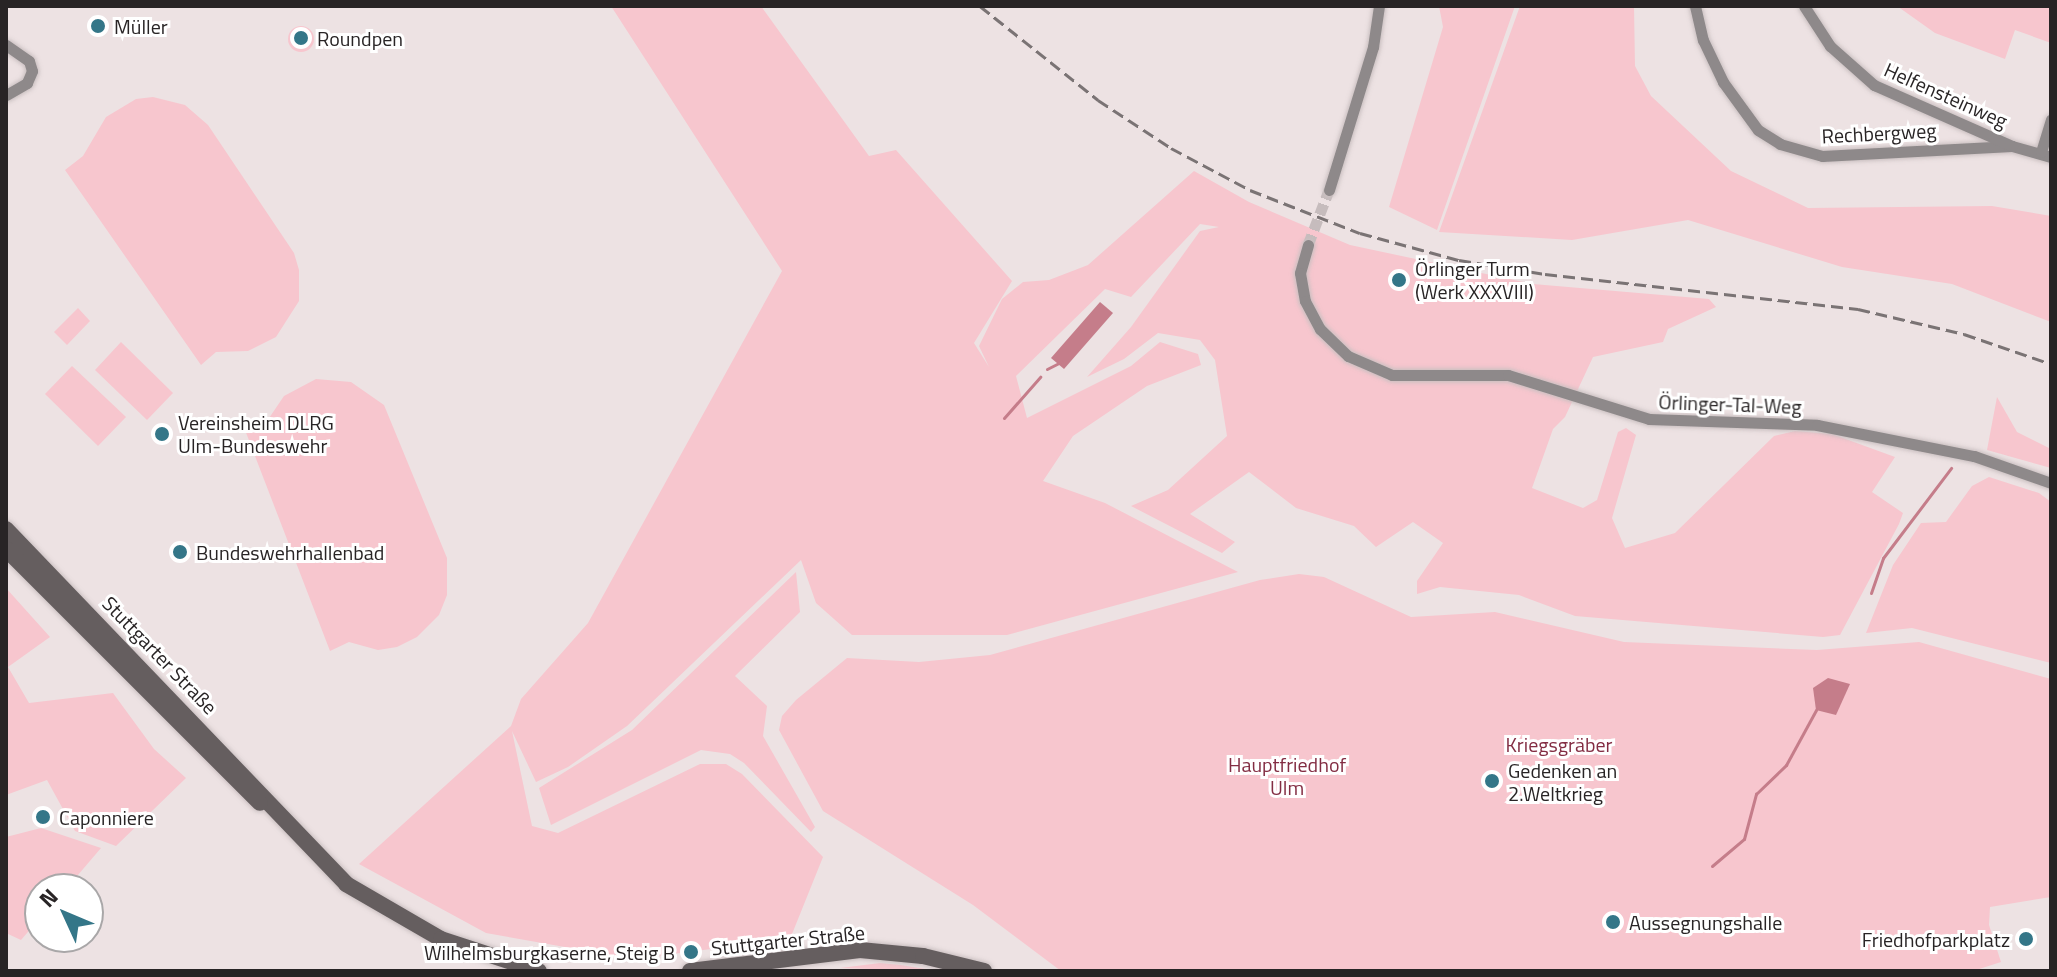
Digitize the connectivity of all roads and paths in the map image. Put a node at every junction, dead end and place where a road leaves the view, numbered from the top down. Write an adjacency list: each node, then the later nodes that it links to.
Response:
1 (1379, 6): 9 (street)
2 (1695, 6): 7 (street, Rechbergweg)
3 (1804, 6): 7 (street, Helfensteinweg)
4 (6, 45): 5 (street)
5 (6, 95)
6 (2051, 120): 8 (street)
7 (2012, 146): 8 (street, Rechbergweg)
8 (2046, 154)
9 (1329, 190)
10 (1308, 245): 11 (street, Örlinger-Tal-Weg)
11 (2051, 483)
12 (6, 529): 14 (main road, Stuttgarter Straße)
13 (6, 549): 14 (main road, Stuttgarter Straße)
14 (278, 816): 15 (main road, Stuttgarter Straße)
15 (539, 971)
16 (690, 971): 17 (main road, Stuttgarter Straße)
17 (984, 971)

